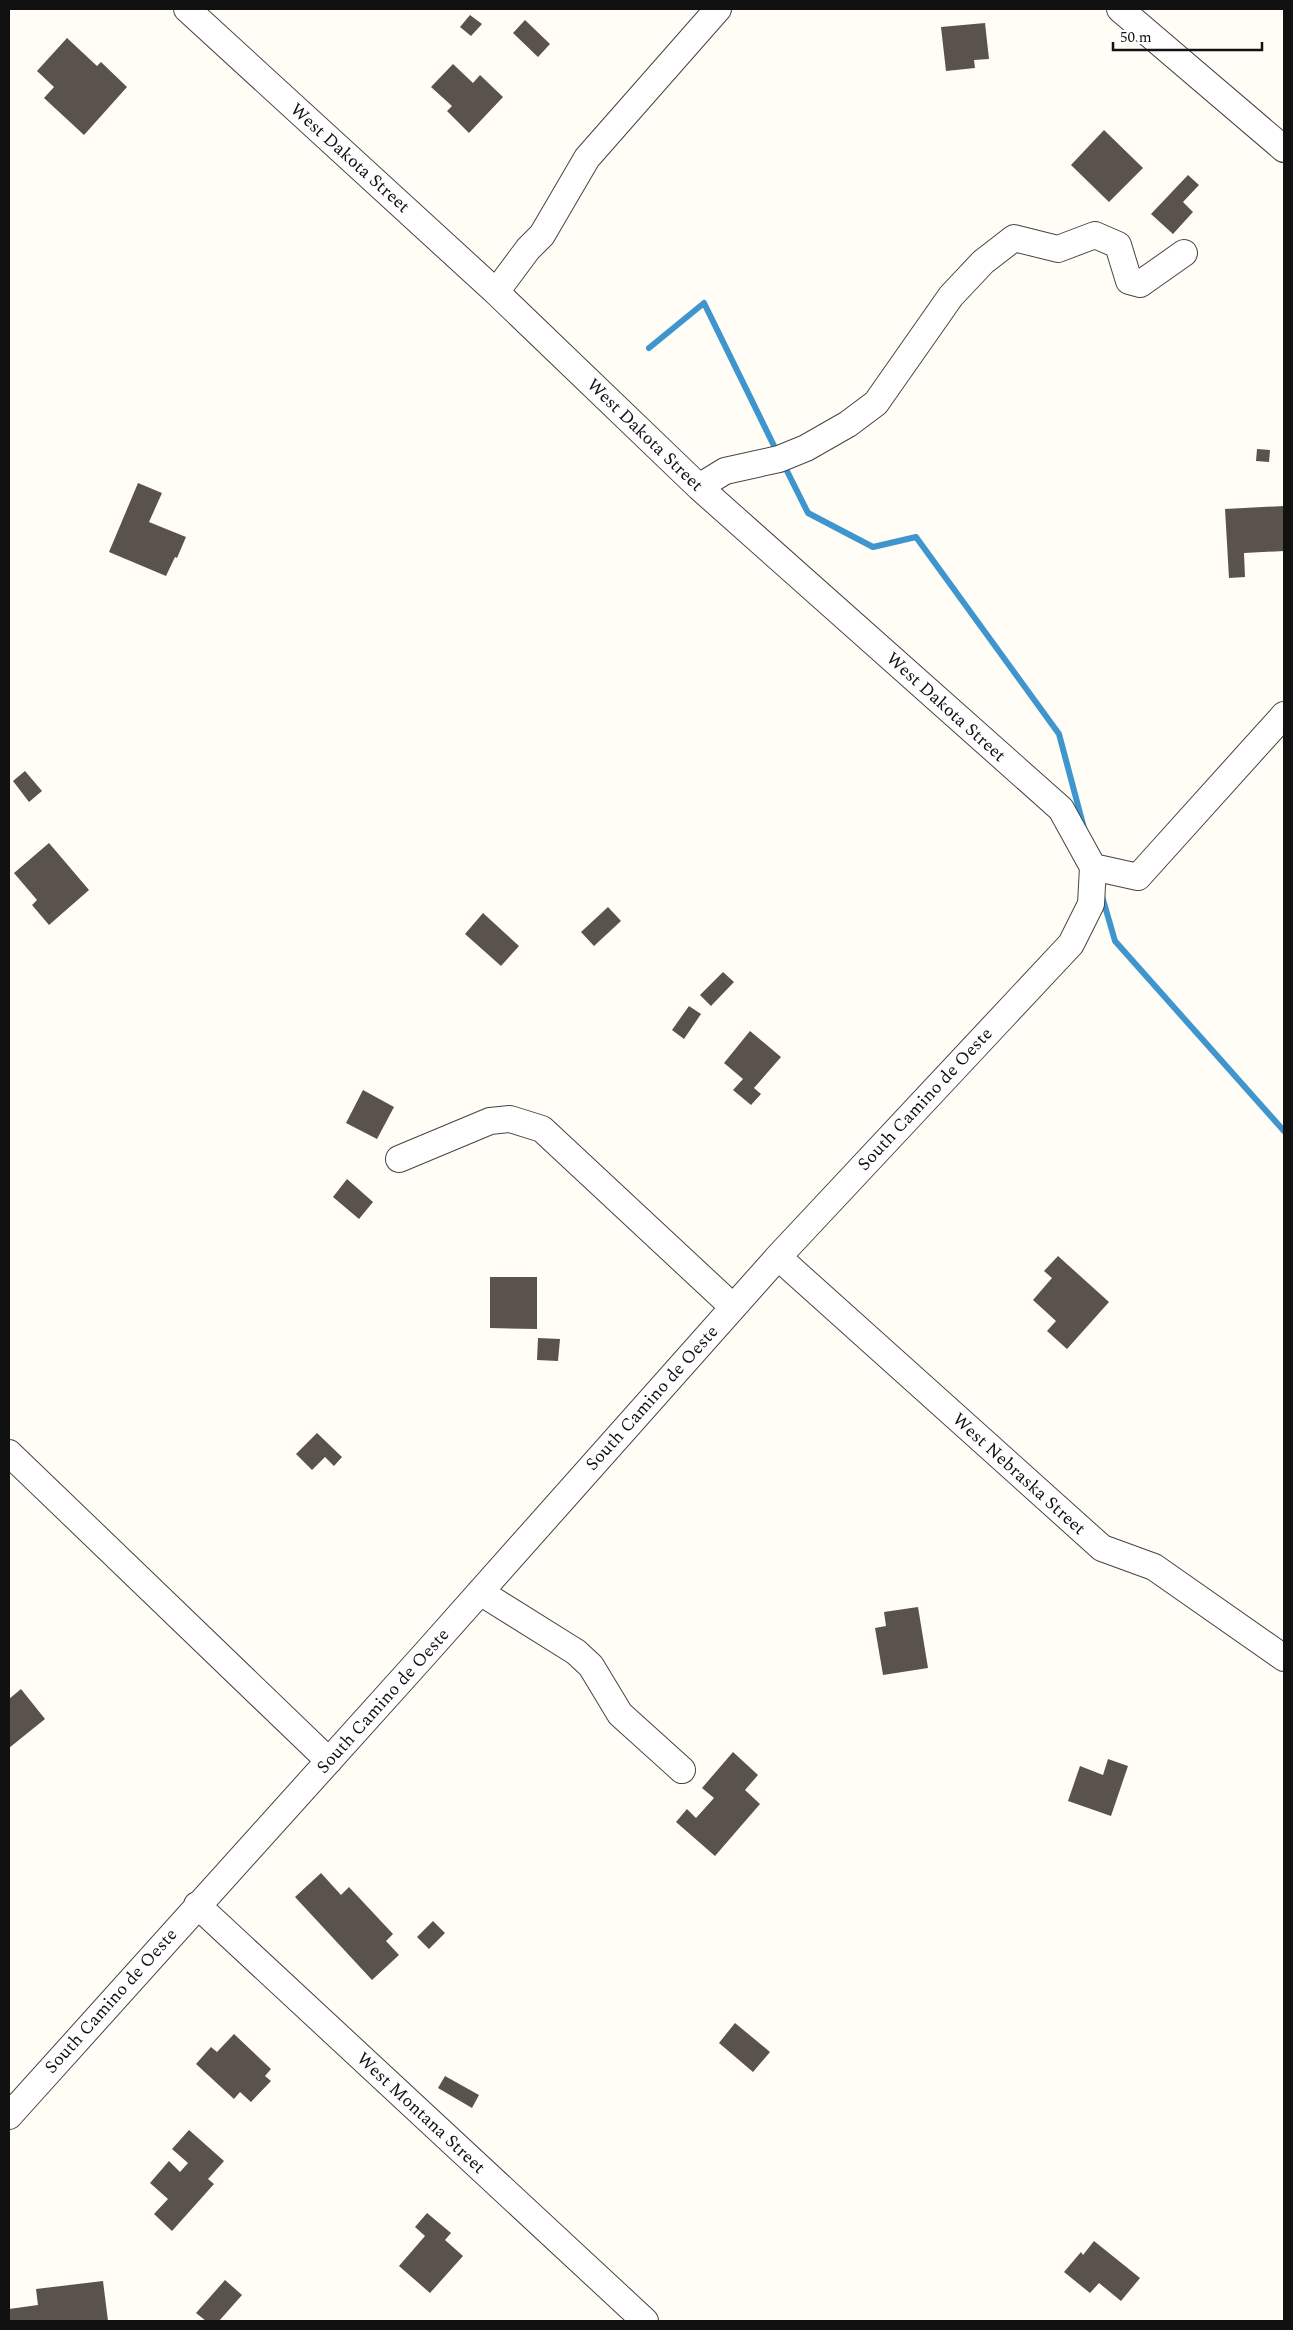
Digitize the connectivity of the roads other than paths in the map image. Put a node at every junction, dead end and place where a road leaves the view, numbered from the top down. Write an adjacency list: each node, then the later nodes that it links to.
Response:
1 (187, 9): 6 (street, West Dakota Street)
2 (718, 9): 6 (street)
3 (1120, 9): 4 (street)
4 (1284, 149)
5 (1184, 253): 7 (street)
6 (496, 292): 7 (street, West Dakota Street)
7 (699, 487): 9 (street, West Dakota Street)
8 (1284, 715): 9 (street)
9 (1093, 867): 11 (street, South Camino de Oeste)
10 (399, 1158): 12 (street)
11 (778, 1257): 12 (street, South Camino de Oeste); 15 (street, West Nebraska Street)
12 (733, 1307): 14 (street, South Camino de Oeste)
13 (9, 1453): 16 (street)
14 (480, 1592): 16 (street, South Camino de Oeste); 17 (street)
15 (1284, 1658)
16 (329, 1760): 18 (street, South Camino de Oeste)
17 (682, 1770)
18 (197, 1905): 19 (street, South Camino de Oeste); 20 (street, West Montana Street)
19 (9, 2116)
20 (645, 2321)

